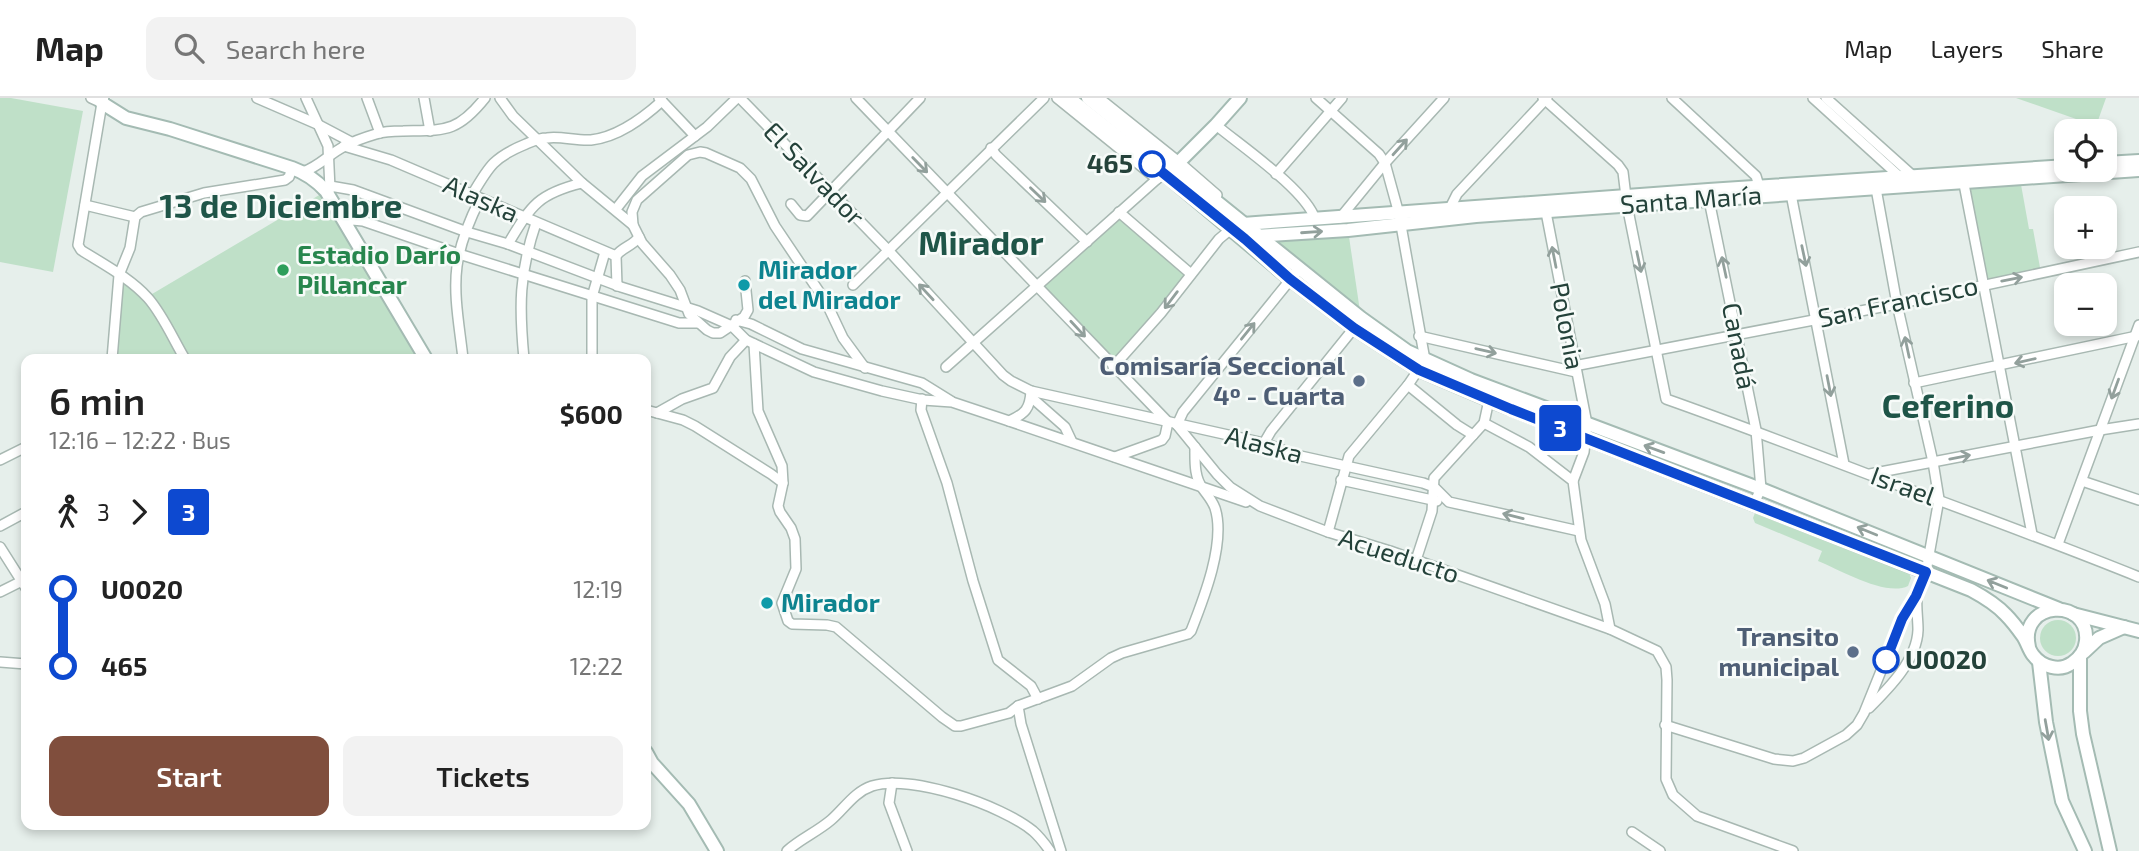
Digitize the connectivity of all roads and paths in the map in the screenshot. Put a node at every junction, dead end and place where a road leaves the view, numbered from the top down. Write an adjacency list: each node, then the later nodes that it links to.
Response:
1 (257, 98): 26 (street, Alaska)
2 (306, 98): 26 (street)
3 (367, 98): 30 (street)
4 (424, 98): 28 (street)
5 (485, 98): 28 (street)
6 (500, 98): 32 (street)
7 (739, 98): 31 (street); 51 (street, El Salvador)
8 (856, 98): 29 (street, Acueducto)
9 (1044, 98): 34 (street)
10 (1057, 98): 41 (street)
11 (1069, 98): 41 (street)
12 (1088, 98): 41 (street)
13 (1099, 98): 41 (street)
14 (1240, 98): 27 (street)
15 (1316, 98): 25 (street)
16 (1342, 98): 25 (street)
17 (1444, 98): 38 (street, one-way to 17)
18 (1672, 98): 49 (street)
19 (1813, 98): 44 (street)
20 (1826, 98): 44 (street)
21 (660, 99): 31 (street); 32 (street)
22 (1545, 99): 56 (street); 61 (street)
23 (98, 100): 40 (street); 58 (street)
24 (918, 100): 29 (street)
25 (1330, 111): 38 (street); 43 (street)
26 (317, 124): 33 (street, Alaska); 35 (street)
27 (1216, 125): 41 (street); 43 (street)
28 (430, 131): 30 (street)
29 (888, 132): 51 (street); 52 (street, Acueducto, one-way to 52)
30 (380, 133): 33 (street)
31 (695, 136): 60 (street)
32 (538, 139): 46 (street); 54 (street)
33 (348, 145): 35 (street); 54 (street, Alaska)
34 (991, 148): 52 (street); 78 (street, one-way to 78)
35 (330, 157): 40 (street); 48 (street)
36 (2139, 161): 37 (street)
37 (2117, 162)
38 (1385, 163): 65 (street); 67 (street)
39 (2054, 168): 45 (street, Santa María)
40 (297, 170): 55 (street); 63 (street)
41 (1169, 170): 62 (street); 69 (street); 71 (street); 73 (street)
42 (2139, 170): 45 (street, Santa María)
43 (1276, 174): 66 (street)
44 (1906, 176): 45 (street, Santa María); 47 (street, Santa María)
45 (1963, 178): 47 (street, Santa María); 92 (street)
46 (582, 183): 60 (street); 64 (street)
47 (1875, 184): 50 (street, Santa María); 97 (street)
48 (330, 186): 55 (street); 74 (street)
49 (1759, 186): 50 (street, Santa María); 53 (street, Santa María)
50 (1790, 188): 53 (street, Santa María); 99 (street, one-way to 99)
51 (831, 191): 57 (street); 80 (street, El Salvador)
52 (946, 192): 80 (street); 94 (street, Acueducto)
53 (1708, 194): 56 (street, Santa María); 104 (street, Canadá, one-way to 53)
54 (476, 197): 64 (street, Alaska); 74 (street)
55 (332, 200): 70 (street)
56 (1626, 200): 59 (street, Santa María); 109 (street, one-way to 109)
57 (791, 204)
58 (85, 205): 63 (street); 89 (street)
59 (1546, 206): 61 (street, Santa María); 67 (street, Santa María); 121 (street, Polonia, one-way to 59)
60 (616, 209): 72 (street)
61 (1449, 210): 67 (street, Santa María)
62 (1119, 212): 78 (street); 87 (street)
63 (135, 217): 89 (street)
64 (524, 218): 68 (street, Alaska); 79 (street)
65 (1340, 218): 66 (street, Santa María); 67 (street, Santa María)
66 (1315, 219): 69 (street, Santa María)
67 (1399, 219): 75 (street, Santa María, one-way to 67); 105 (street)
68 (536, 223): 81 (street, Alaska); 83 (street)
69 (1266, 223): 71 (street, Santa María)
70 (346, 224): 84 (street); 112 (street)
71 (1244, 224): 73 (street, Santa María); 75 (street)
72 (632, 225): 76 (street); 120 (street)
73 (1231, 229): 77 (street); 87 (street)
74 (467, 232): 79 (street); 84 (street)
75 (1258, 235): 77 (street, Santa María); 88 (street)
76 (639, 237): 85 (street); 98 (street)
77 (1245, 239): 88 (street)
78 (1087, 242): 94 (street)
79 (509, 244): 83 (street)
80 (888, 250): 93 (street); 108 (street, El Salvador, one-way to 80)
81 (605, 251): 85 (street, Alaska); 90 (street)
82 (2139, 251): 92 (street, San Francisco, one-way to 82)
83 (527, 252): 86 (street); 90 (street)
84 (460, 254): 86 (street); 113 (street)
85 (617, 256): 95 (street)
86 (522, 273): 96 (street); 114 (street)
87 (1191, 274): 119 (street, one-way to 119)
88 (1294, 274): 103 (street); 116 (street); 131 (street, one-way to 88)
89 (120, 275): 110 (street); 111 (street)
90 (596, 278): 95 (street); 96 (street)
91 (745, 281): 101 (street)
92 (1984, 284): 97 (street, San Francisco); 117 (street)
93 (853, 285)
94 (1037, 285): 108 (street); 119 (street, Acueducto, one-way to 119)
95 (617, 286): 98 (street)
96 (593, 295): 100 (street); 115 (street)
97 (1897, 304): 99 (street, San Francisco); 122 (street, one-way to 97)
98 (686, 309): 100 (street); 101 (street)
99 (1817, 319): 104 (street, San Francisco); 147 (street, one-way to 147)
100 (698, 323): 101 (street)
101 (736, 323): 107 (street); 120 (street)
102 (2139, 325): 106 (street)
103 (1354, 328): 116 (street); 140 (street)
104 (1738, 335): 109 (street, San Francisco); 135 (street, Canadá)
105 (1419, 336): 116 (street); 121 (street, one-way to 121)
106 (2137, 336): 117 (street, one-way to 117); 136 (street, one-way to 136)
107 (750, 342): 125 (street); 129 (street); 153 (street)
108 (973, 342): 118 (street); 124 (street, El Salvador)
109 (1657, 351): 121 (street, San Francisco); 135 (street, Israel)
110 (112, 354)
111 (179, 354)
112 (423, 354)
113 (463, 354)
114 (524, 354)
115 (592, 354)
116 (1422, 365): 123 (street); 126 (street); 133 (street)
117 (2001, 366): 122 (street); 141 (street)
118 (946, 367)
119 (1113, 367): 131 (street, Acueducto)
120 (865, 368): 127 (street)
121 (1575, 369): 133 (street, Polonia)
122 (1914, 383): 146 (street)
123 (1408, 385): 137 (street); 148 (street)
124 (1031, 394): 130 (street); 131 (street, Alaska); 139 (street)
125 (922, 400): 127 (street); 187 (street)
126 (1489, 400): 132 (street); 138 (street)
127 (952, 402): 130 (street)
128 (651, 411): 129 (street)
129 (657, 413): 153 (street)
130 (1009, 421): 139 (street)
131 (1173, 423): 140 (street, Alaska); 142 (street, Acueducto); 144 (street)
132 (1484, 423): 137 (street); 151 (street)
133 (1587, 424): 138 (street, Polonia); 156 (street, one-way to 133)
134 (2139, 424): 136 (street)
135 (1756, 430): 147 (street, Israel); 156 (street, Canadá)
136 (2100, 430): 141 (street); 152 (street)
137 (1473, 435): 154 (street)
138 (1585, 438): 151 (street, Polonia); 161 (street)
139 (1072, 442): 144 (street)
140 (1264, 443): 148 (street, Alaska)
141 (2015, 446): 146 (street, one-way to 141); 167 (street)
142 (1195, 447): 155 (street); 162 (street, Acueducto)
143 (21, 450): 145 (street)
144 (1115, 457): 155 (street)
145 (0, 460)
146 (1933, 462): 149 (street); 157 (street)
147 (1844, 464): 149 (street, Israel)
148 (1345, 466): 150 (street); 154 (street, Alaska)
149 (1869, 474): 157 (street, Israel)
150 (1341, 480): 159 (street); 166 (street)
151 (1573, 481): 165 (street)
152 (2082, 481): 158 (street); 168 (street)
153 (783, 483): 188 (street)
154 (1434, 487): 159 (street); 160 (street)
155 (1202, 488): 162 (street); 187 (street)
156 (1761, 489): 161 (street); 170 (street, one-way to 156)
157 (1939, 499): 167 (street, Israel); 170 (street)
158 (2139, 500)
159 (1433, 501): 160 (street); 171 (street)
160 (1449, 502): 165 (street, one-way to 160)
161 (1754, 503): 172 (street)
162 (1261, 506): 166 (street, Acueducto)
163 (21, 515): 164 (street)
164 (0, 526)
165 (1579, 531): 180 (street)
166 (1328, 532): 171 (street, Acueducto)
167 (2032, 534): 168 (street, Israel)
168 (2058, 544): 174 (street, Israel)
169 (0, 547): 173 (street)
170 (1930, 556): 172 (street); 178 (street, one-way to 170)
171 (1416, 560): 180 (street, Acueducto)
172 (1926, 572): 177 (street); 182 (street)
173 (21, 577)
174 (2139, 577)
175 (21, 584): 176 (street)
176 (0, 592)
177 (1916, 596): 189 (street); 189 (street)
178 (2067, 611): 179 (street); 182 (street); 183 (street)
179 (2124, 627): 181 (street); 183 (street)
180 (1610, 629): 190 (street, Acueducto)
181 (2139, 631)
182 (2029, 647): 185 (street)
183 (2081, 655): 185 (street); 202 (street)
184 (0, 662): 186 (street)
185 (2039, 662): 201 (street, one-way to 201)
186 (21, 664)
187 (1038, 699): 188 (street)
188 (1018, 706): 198 (street)
189 (1864, 713): 190 (street)
190 (1665, 724): 200 (street)
191 (651, 761): 194 (street)
192 (892, 783): 195 (street); 196 (street); 197 (street)
193 (1632, 832): 199 (street)
194 (717, 851)
195 (787, 851)
196 (906, 851)
197 (1051, 851)
198 (1061, 851)
199 (1660, 851)
200 (1792, 851)
201 (2085, 851)
202 (2110, 851)

